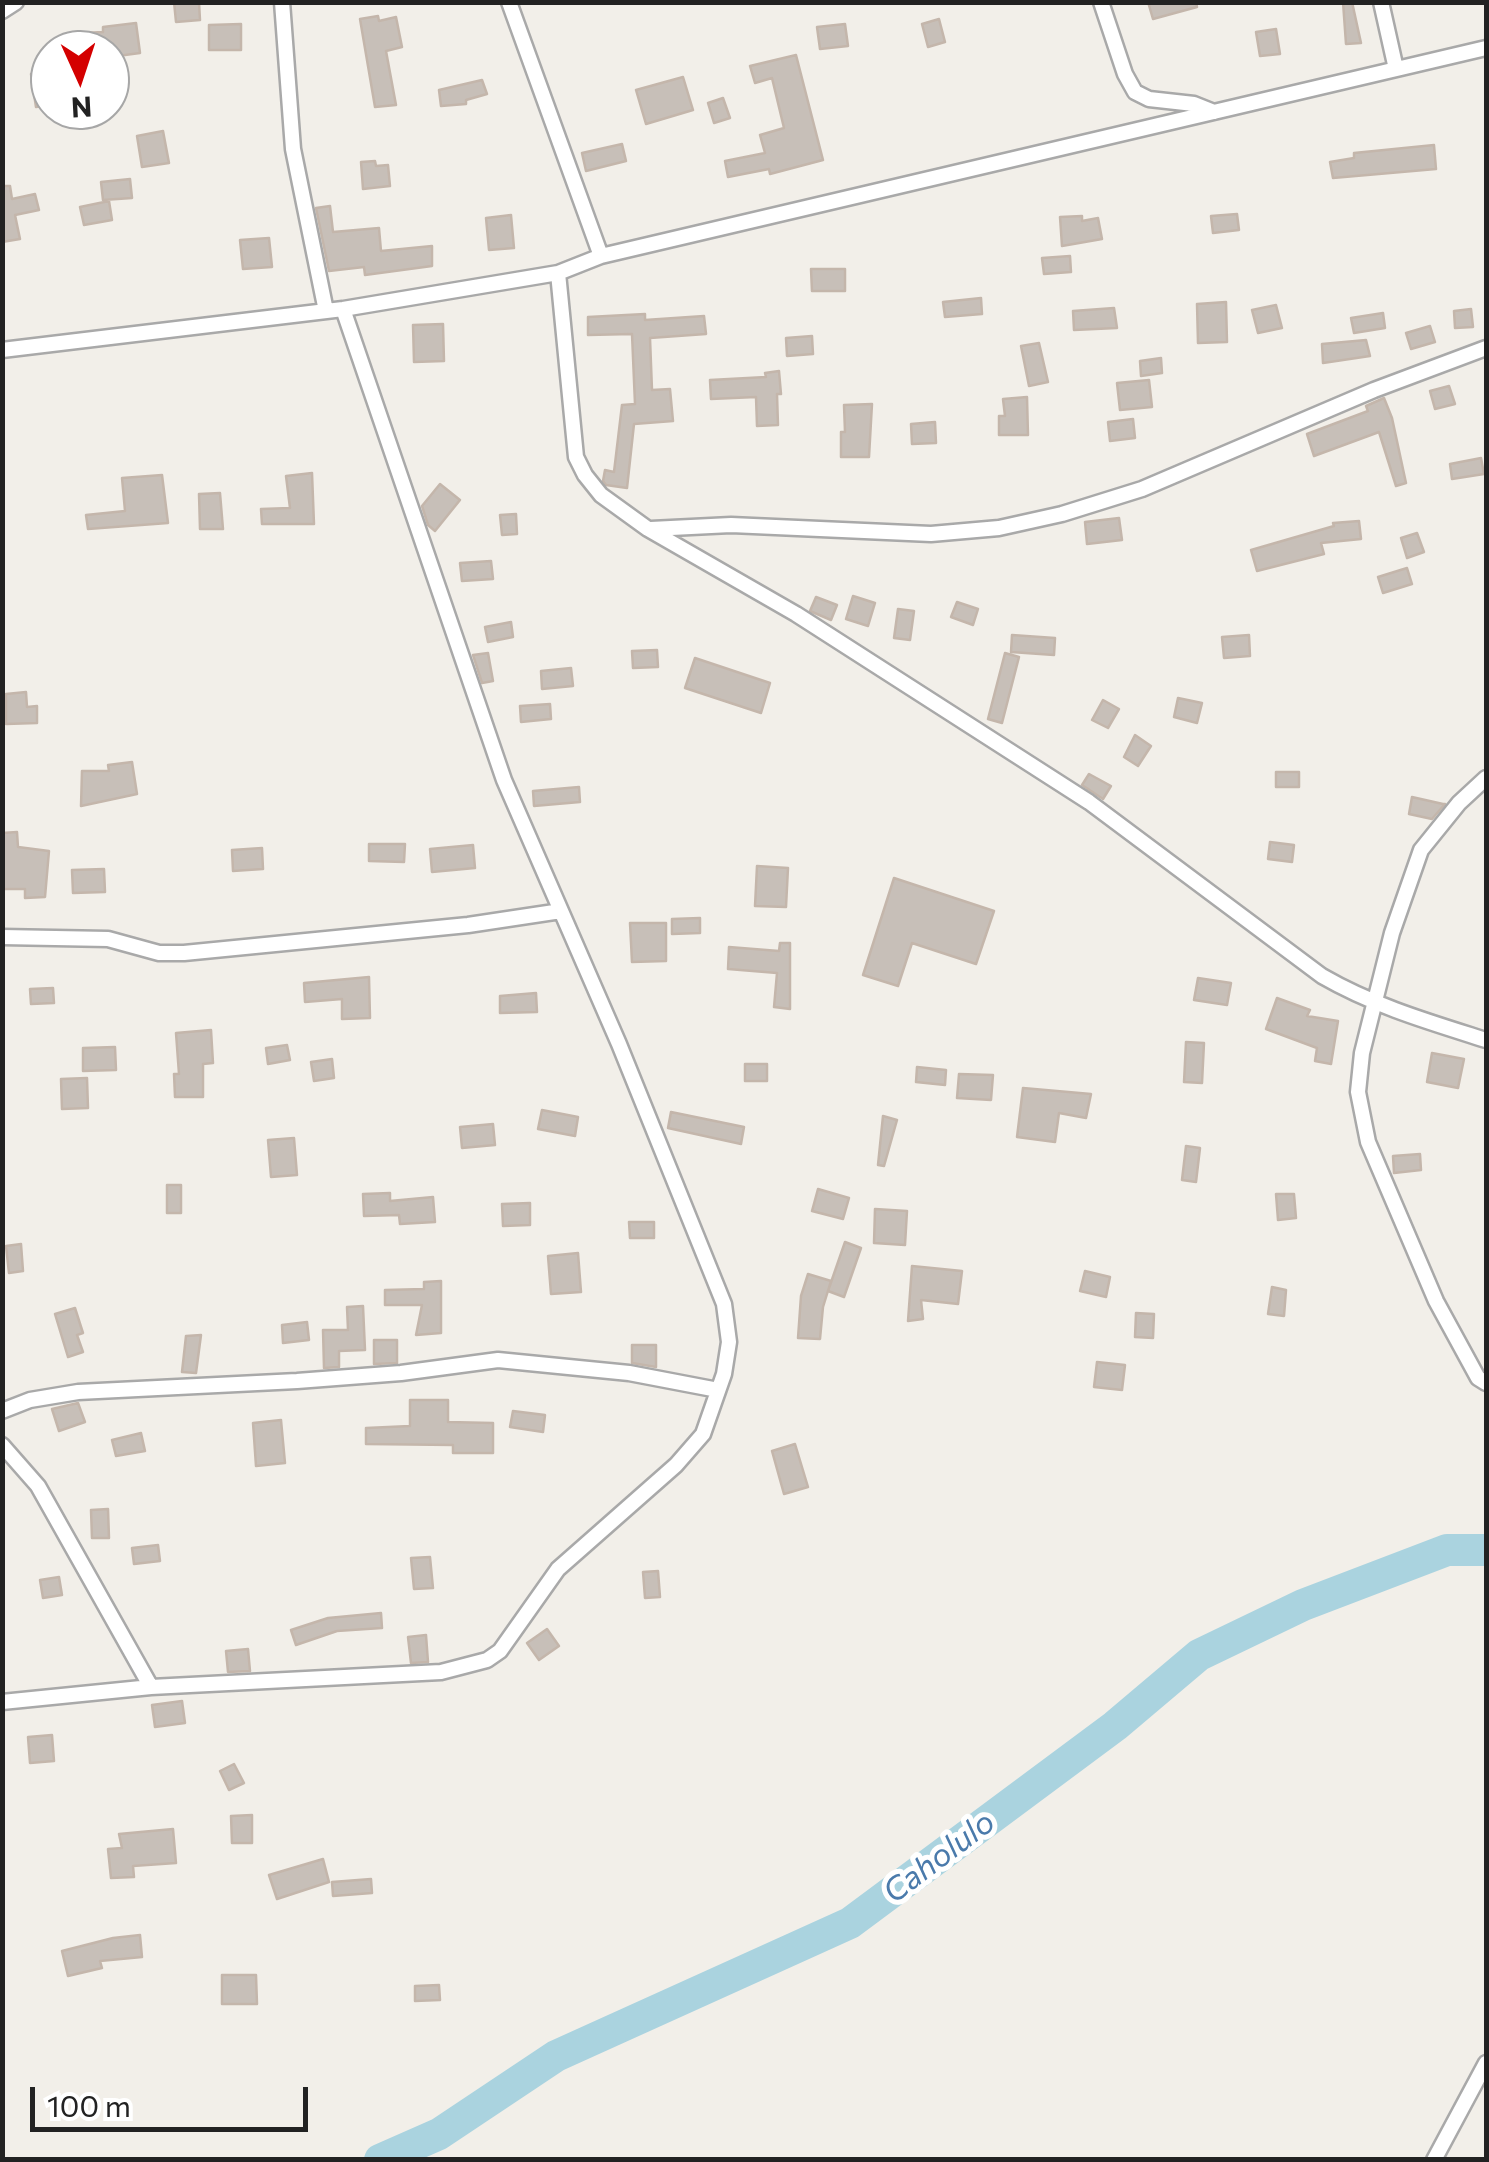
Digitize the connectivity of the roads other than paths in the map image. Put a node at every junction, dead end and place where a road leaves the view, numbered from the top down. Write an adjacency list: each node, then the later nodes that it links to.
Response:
1 (16, 2): 6 (street)
2 (282, 2): 13 (street)
3 (509, 2): 10 (street)
4 (1101, 2): 9 (street)
5 (1381, 2): 8 (street)
6 (2, 11)
7 (1486, 48): 8 (street)
8 (1396, 69): 9 (street)
9 (1215, 112): 10 (street)
10 (601, 256): 11 (street)
11 (558, 272): 12 (street); 16 (street)
12 (342, 309): 13 (street); 18 (street)
13 (326, 311): 15 (street)
14 (1486, 348): 16 (street)
15 (2, 350)
16 (648, 529): 20 (street)
17 (1486, 778): 20 (street)
18 (561, 911): 19 (street); 23 (street)
19 (2, 937)
20 (1376, 1004): 21 (street); 22 (street)
21 (1486, 1040)
22 (1486, 1383)
23 (718, 1390): 24 (street); 26 (street)
24 (2, 1411)
25 (2, 1445): 26 (street)
26 (151, 1687): 27 (street)
27 (2, 1702)
28 (1486, 2063): 29 (street)
29 (1434, 2160)

